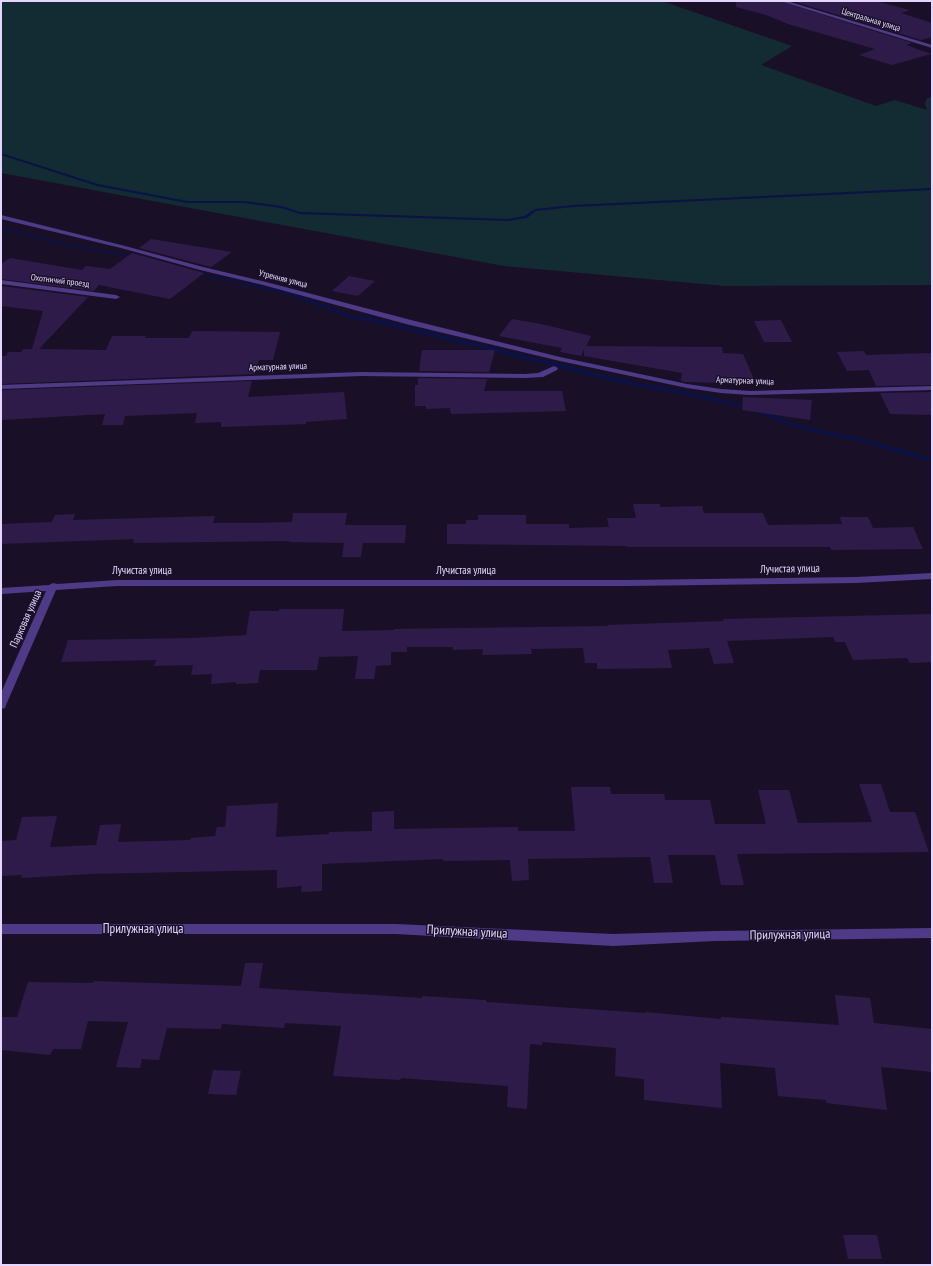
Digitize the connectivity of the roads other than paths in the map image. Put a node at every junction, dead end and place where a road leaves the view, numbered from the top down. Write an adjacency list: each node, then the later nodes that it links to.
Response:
1 (782, 1): 2 (street, Центральная улица)
2 (932, 47)
3 (1, 217): 6 (street, Утренняя улица)
4 (1, 282): 5 (street, Охотничий проезд)
5 (116, 297)
6 (557, 363): 7 (street, Арматурная улица); 8 (street, Арматурная улица)
7 (1, 387)
8 (932, 388)
9 (932, 576): 10 (street, Лучистая улица)
10 (53, 586): 11 (street, Лучистая улица); 12 (street, Парковая улица)
11 (1, 591)
12 (1, 705)
13 (1, 928): 14 (street, Прилужная улица)
14 (932, 933)

